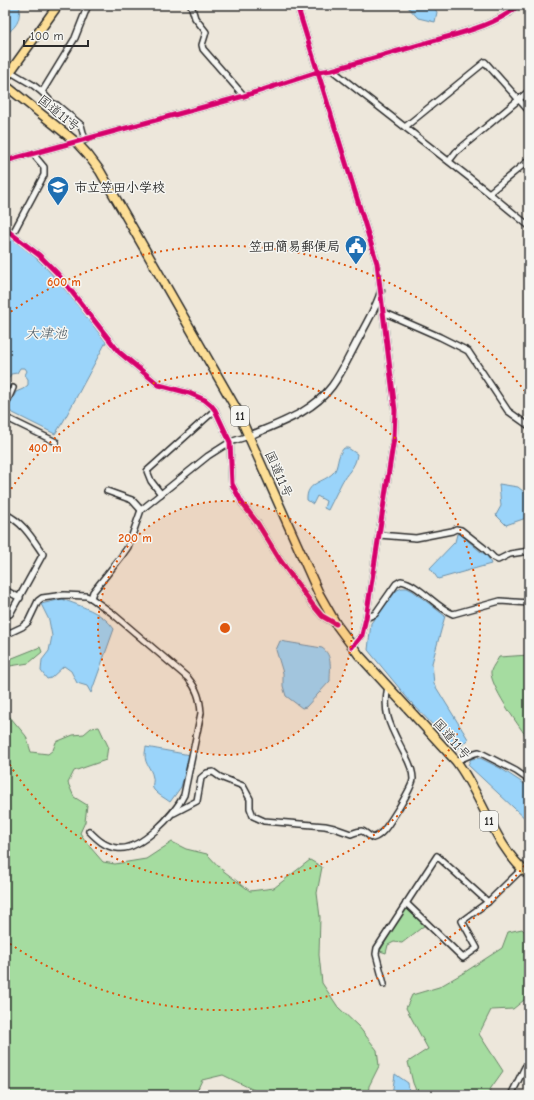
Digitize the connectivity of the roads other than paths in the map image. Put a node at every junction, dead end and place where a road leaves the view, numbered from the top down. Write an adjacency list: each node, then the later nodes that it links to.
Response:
1 (58, 5): 9 (main road)
2 (88, 5): 13 (street)
3 (191, 5): 15 (street)
4 (297, 5): 10 (street)
5 (504, 5): 7 (street)
6 (519, 5): 7 (street)
7 (509, 13): 8 (street)
8 (332, 70): 10 (street); 18 (street)
9 (11, 72): 11 (main road); 13 (street)
10 (318, 72): 15 (street); 29 (street)
11 (5, 79)
12 (5, 85): 20 (main road, 国道11号 / 11)
13 (42, 92): 19 (street)
14 (529, 92): 16 (street)
15 (244, 96): 19 (street)
16 (518, 100): 17 (street); 18 (street); 24 (street)
17 (529, 111)
18 (404, 127): 24 (street)
19 (85, 140): 20 (street)
20 (76, 142): 21 (street); 36 (main road, 国道11号 / 11)
21 (32, 154): 23 (street); 28 (street)
22 (529, 160): 25 (street)
23 (5, 161)
24 (449, 161): 25 (street)
25 (489, 193): 26 (street)
26 (529, 226)
27 (6, 230): 28 (street)
28 (12, 235): 33 (street)
29 (381, 291): 30 (street); 36 (street)
30 (383, 312): 35 (street); 43 (street)
31 (13, 388): 32 (street)
32 (5, 406)
33 (215, 410): 38 (street); 40 (street)
34 (5, 421): 37 (street)
35 (529, 426)
36 (249, 436): 38 (street); 51 (main road, 国道11号 / 11)
37 (56, 442)
38 (230, 442): 40 (street); 51 (street)
39 (107, 491): 41 (street)
40 (161, 494): 41 (street)
41 (141, 510): 47 (street)
42 (5, 514): 46 (street)
43 (379, 535): 44 (street); 50 (street)
44 (529, 551)
45 (5, 590): 46 (street)
46 (20, 598): 49 (street)
47 (91, 598): 52 (street); 57 (street)
48 (529, 603): 50 (street)
49 (5, 616)
50 (366, 618): 53 (street)
51 (336, 624): 53 (main road, 国道11号 / 11)
52 (5, 635)
53 (352, 647): 54 (main road, 国道11号 / 11)
54 (388, 686): 55 (main road, 国道11号 / 11); 57 (street)
55 (456, 761): 56 (street); 59 (main road, 国道11号 / 11)
56 (529, 780)
57 (170, 815): 58 (street)
58 (88, 831)
59 (522, 869): 60 (main road, 国道11号 / 11); 61 (street)
60 (529, 875)
61 (488, 902): 62 (street); 62 (street)
62 (406, 903): 63 (street)
63 (384, 984)
64 (529, 1063): 65 (street)
65 (511, 1095)

